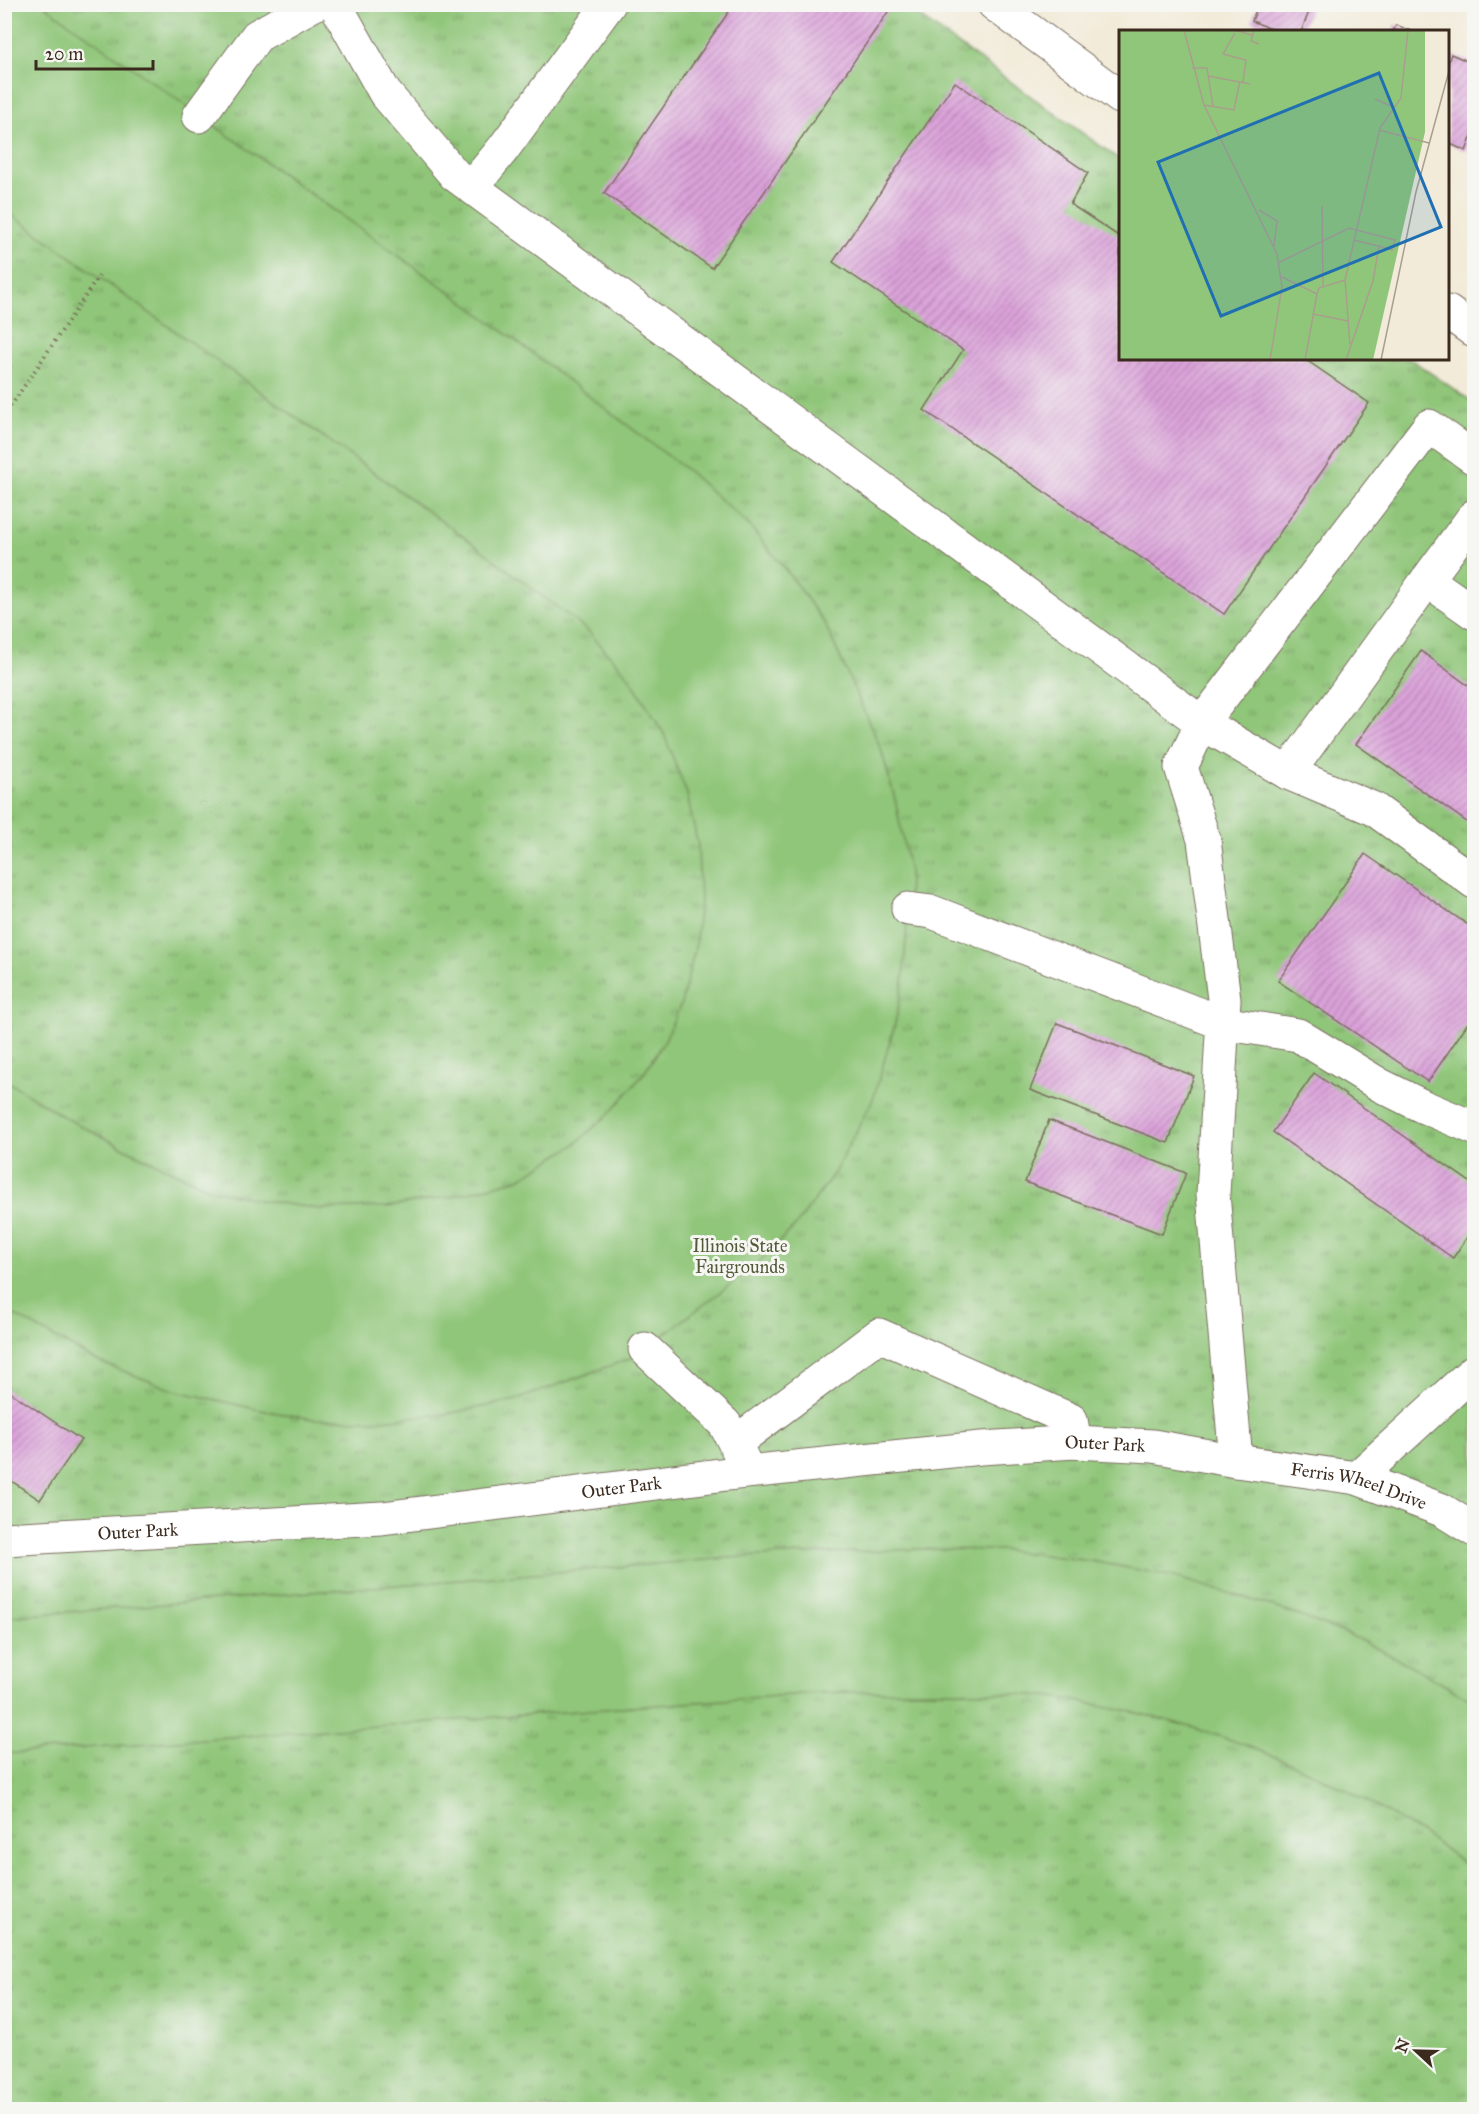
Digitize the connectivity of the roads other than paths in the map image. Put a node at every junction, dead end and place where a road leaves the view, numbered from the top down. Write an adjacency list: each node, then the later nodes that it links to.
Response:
1 (314, 4): 6 (street)
2 (335, 4): 7 (street)
3 (609, 4): 7 (street)
4 (994, 4): 5 (street)
5 (1119, 96)
6 (199, 116)
7 (472, 187): 14 (street)
8 (1449, 313): 9 (street)
9 (1474, 331)
10 (1474, 458): 14 (street)
11 (1474, 516): 12 (street)
12 (1427, 580): 13 (street); 15 (street)
13 (1474, 613)
14 (1202, 723): 15 (street); 18 (street)
15 (1288, 773): 16 (street)
16 (1474, 882)
17 (908, 909): 18 (street)
18 (1222, 1023): 19 (street); 24 (street)
19 (1474, 1128)
20 (645, 1349): 22 (street)
21 (1474, 1371): 26 (street)
22 (735, 1443): 23 (street); 25 (street)
23 (1076, 1443): 24 (street, Outer Park); 25 (street, Outer Park)
24 (1236, 1461): 26 (street, Ferris Wheel Drive)
25 (749, 1472): 28 (street, Outer Park)
26 (1357, 1478): 27 (street, Ferris Wheel Drive)
27 (1474, 1530)
28 (4, 1539)

